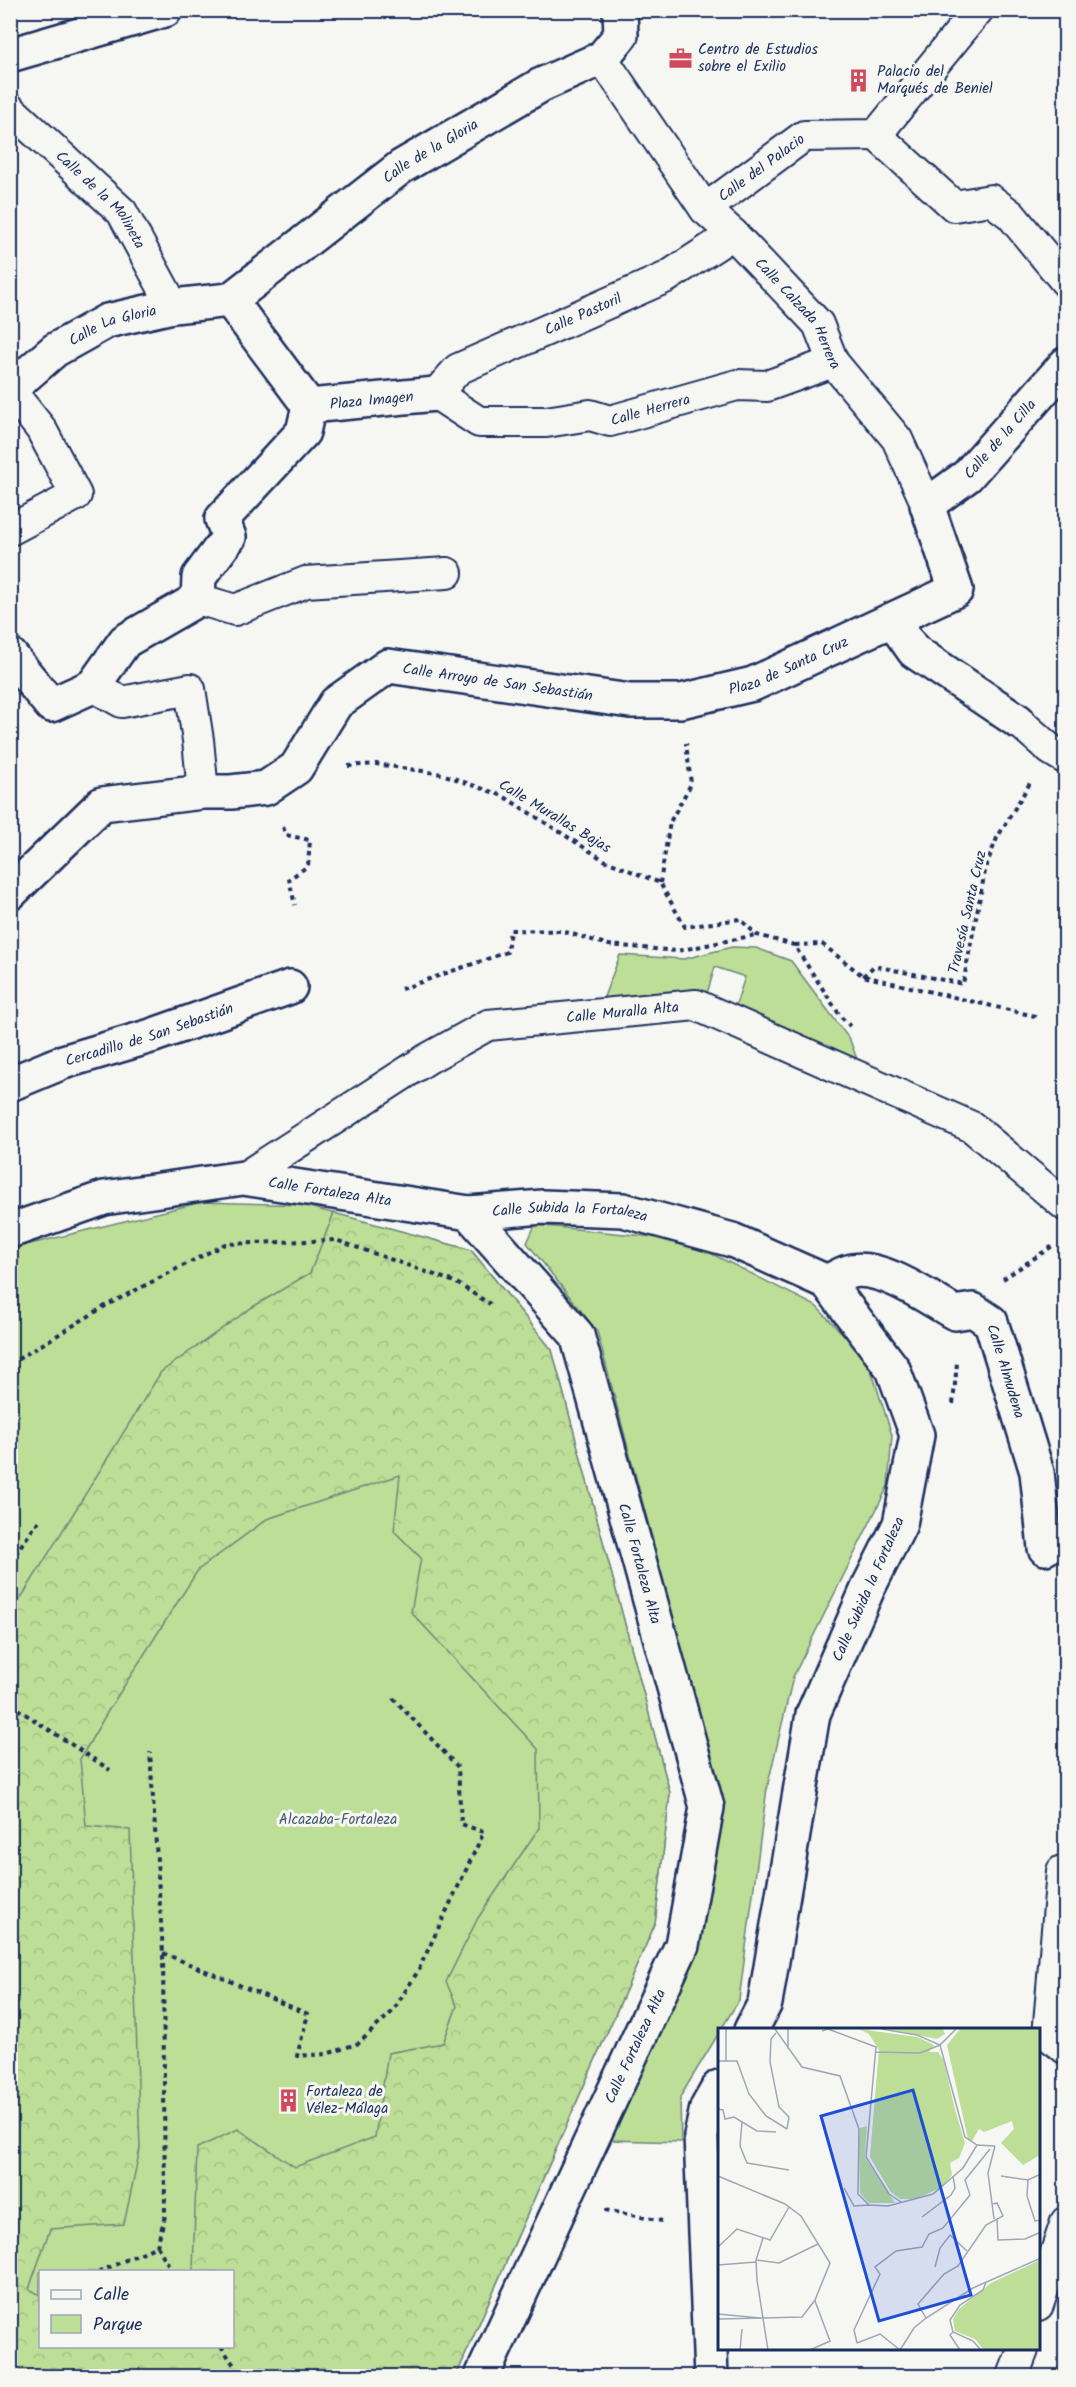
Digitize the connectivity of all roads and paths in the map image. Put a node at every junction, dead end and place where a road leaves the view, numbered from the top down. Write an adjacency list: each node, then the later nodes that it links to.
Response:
1 (165, 10): 4 (street)
2 (620, 10): 5 (street, Calle de la Gloria)
3 (978, 10): 7 (street)
4 (10, 56)
5 (602, 58): 8 (street, Calle Calzada Herrera); 11 (street, Calle de la Gloria)
6 (10, 109): 12 (street, Calle de la Molineta)
7 (876, 135): 8 (street, Calle del Palacio); 10 (street)
8 (705, 209): 9 (street, Calle Calzada Herrera)
9 (733, 234): 13 (street, Calle Calzada Herrera); 16 (street, Calle Pastoril)
10 (1065, 282)
11 (230, 300): 12 (street, Calle La Gloria); 17 (street)
12 (173, 306): 15 (street, Calle La Gloria)
13 (833, 362): 16 (street, Calle Herrera); 18 (street, Calle Calzada Herrera)
14 (1065, 364): 18 (street, Calle de la Cilla)
15 (10, 390): 19 (street)
16 (436, 394): 17 (street, Plaza Imagen)
17 (309, 406): 22 (street)
18 (927, 505): 21 (street, Calle Calzada Herrera)
19 (10, 530)
20 (447, 573): 22 (street)
21 (956, 590): 23 (street, Plaza de Santa Cruz)
22 (198, 599): 25 (street)
23 (892, 620): 26 (street, Plaza de Santa Cruz); 27 (street)
24 (10, 655): 25 (street)
25 (93, 686): 32 (street)
26 (681, 701): 29 (street, Calle Arroyo de San Sebastián); 33 (path)
27 (1018, 721): 28 (street)
28 (1065, 759)
29 (296, 768): 31 (street, Calle Arroyo de San Sebastián); 33 (path, Calle Murallas Bajas)
30 (1029, 784): 38 (path, Travesía Santa Cruz)
31 (266, 788): 32 (street, Calle Arroyo de San Sebastián); 35 (path)
32 (202, 792): 34 (street, Calle Arroyo de San Sebastián)
33 (660, 883): 36 (path)
34 (10, 893)
35 (295, 905)
36 (757, 935): 37 (path); 40 (path)
37 (795, 945): 38 (path); 42 (path)
38 (863, 976): 41 (path)
39 (290, 987): 43 (street, Cercadillo de San Sebastián)
40 (400, 989)
41 (1039, 1017)
42 (856, 1032)
43 (10, 1084)
44 (243, 1178): 45 (street, Calle Muralla Alta); 46 (street, Calle Fortaleza Alta); 47 (street, Calle Fortaleza Alta)
45 (1065, 1206)
46 (469, 1213): 49 (street, Calle Subida la Fortaleza); 65 (street, Calle Fortaleza Alta)
47 (10, 1231)
48 (1056, 1243): 51 (path, Calle Almudena)
49 (827, 1282): 51 (street); 62 (street, Calle Subida la Fortaleza)
50 (498, 1308): 52 (path)
51 (991, 1322): 54 (street, Calle Almudena)
52 (10, 1364)
53 (40, 1519): 55 (path)
54 (1045, 1548)
55 (10, 1561)
56 (390, 1695): 61 (path)
57 (10, 1704): 59 (path)
58 (150, 1752): 61 (path)
59 (110, 1770)
60 (1062, 1871): 63 (street)
61 (163, 1953): 68 (path)
62 (752, 2028)
63 (1065, 2049)
64 (718, 2089): 67 (street)
65 (563, 2202): 67 (path); 75 (street, Calle Fortaleza Alta)
66 (1065, 2222): 71 (street)
67 (706, 2229): 76 (street)
68 (157, 2246): 69 (path); 70 (path)
69 (101, 2270)
70 (172, 2270)
71 (1040, 2299)
72 (222, 2348): 74 (path)
73 (1022, 2351): 77 (street)
74 (241, 2376)
75 (482, 2376)
76 (711, 2376)
77 (1013, 2376)

